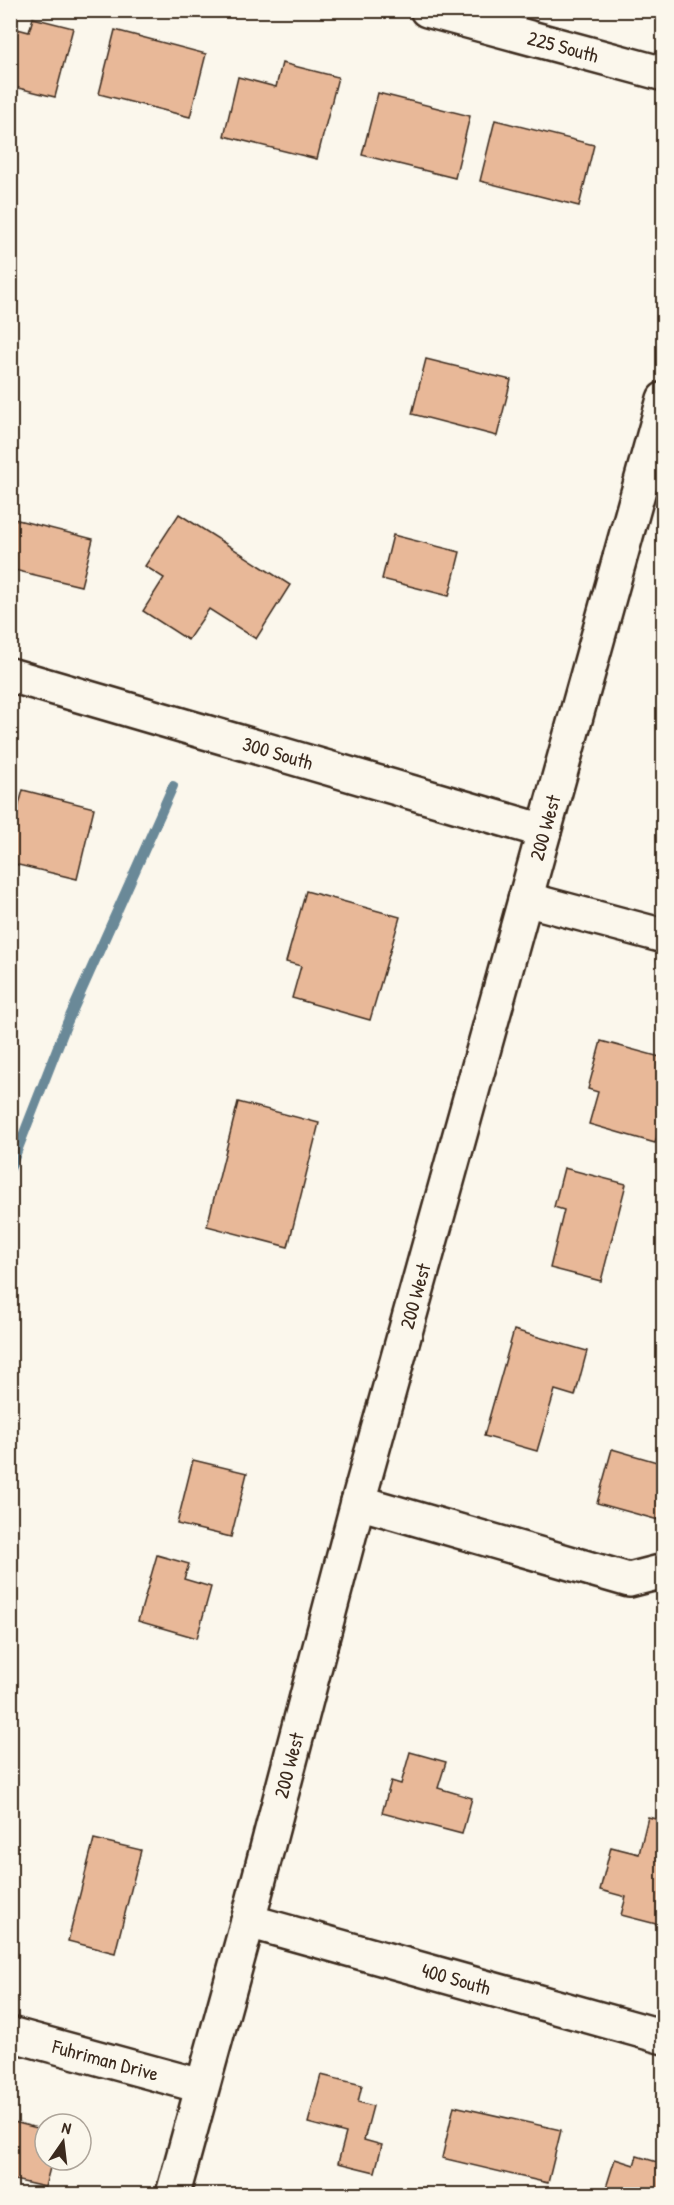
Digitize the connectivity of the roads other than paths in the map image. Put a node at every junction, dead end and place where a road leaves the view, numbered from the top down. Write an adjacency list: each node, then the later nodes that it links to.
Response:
1 (427, 10): 2 (street, 225 South)
2 (663, 74)
3 (663, 399): 5 (street, 200 West)
4 (10, 675): 5 (street, 300 South)
5 (544, 831): 6 (street, 200 West)
6 (525, 899): 7 (street); 8 (street, 200 West)
7 (663, 936)
8 (358, 1502): 9 (street); 10 (street, 200 West)
9 (663, 1571)
10 (248, 1922): 12 (street, 400 South); 13 (street, 200 West)
11 (10, 2034): 13 (street, Fuhriman Drive)
12 (663, 2037)
13 (201, 2086): 14 (street, 200 West)
14 (173, 2194)

